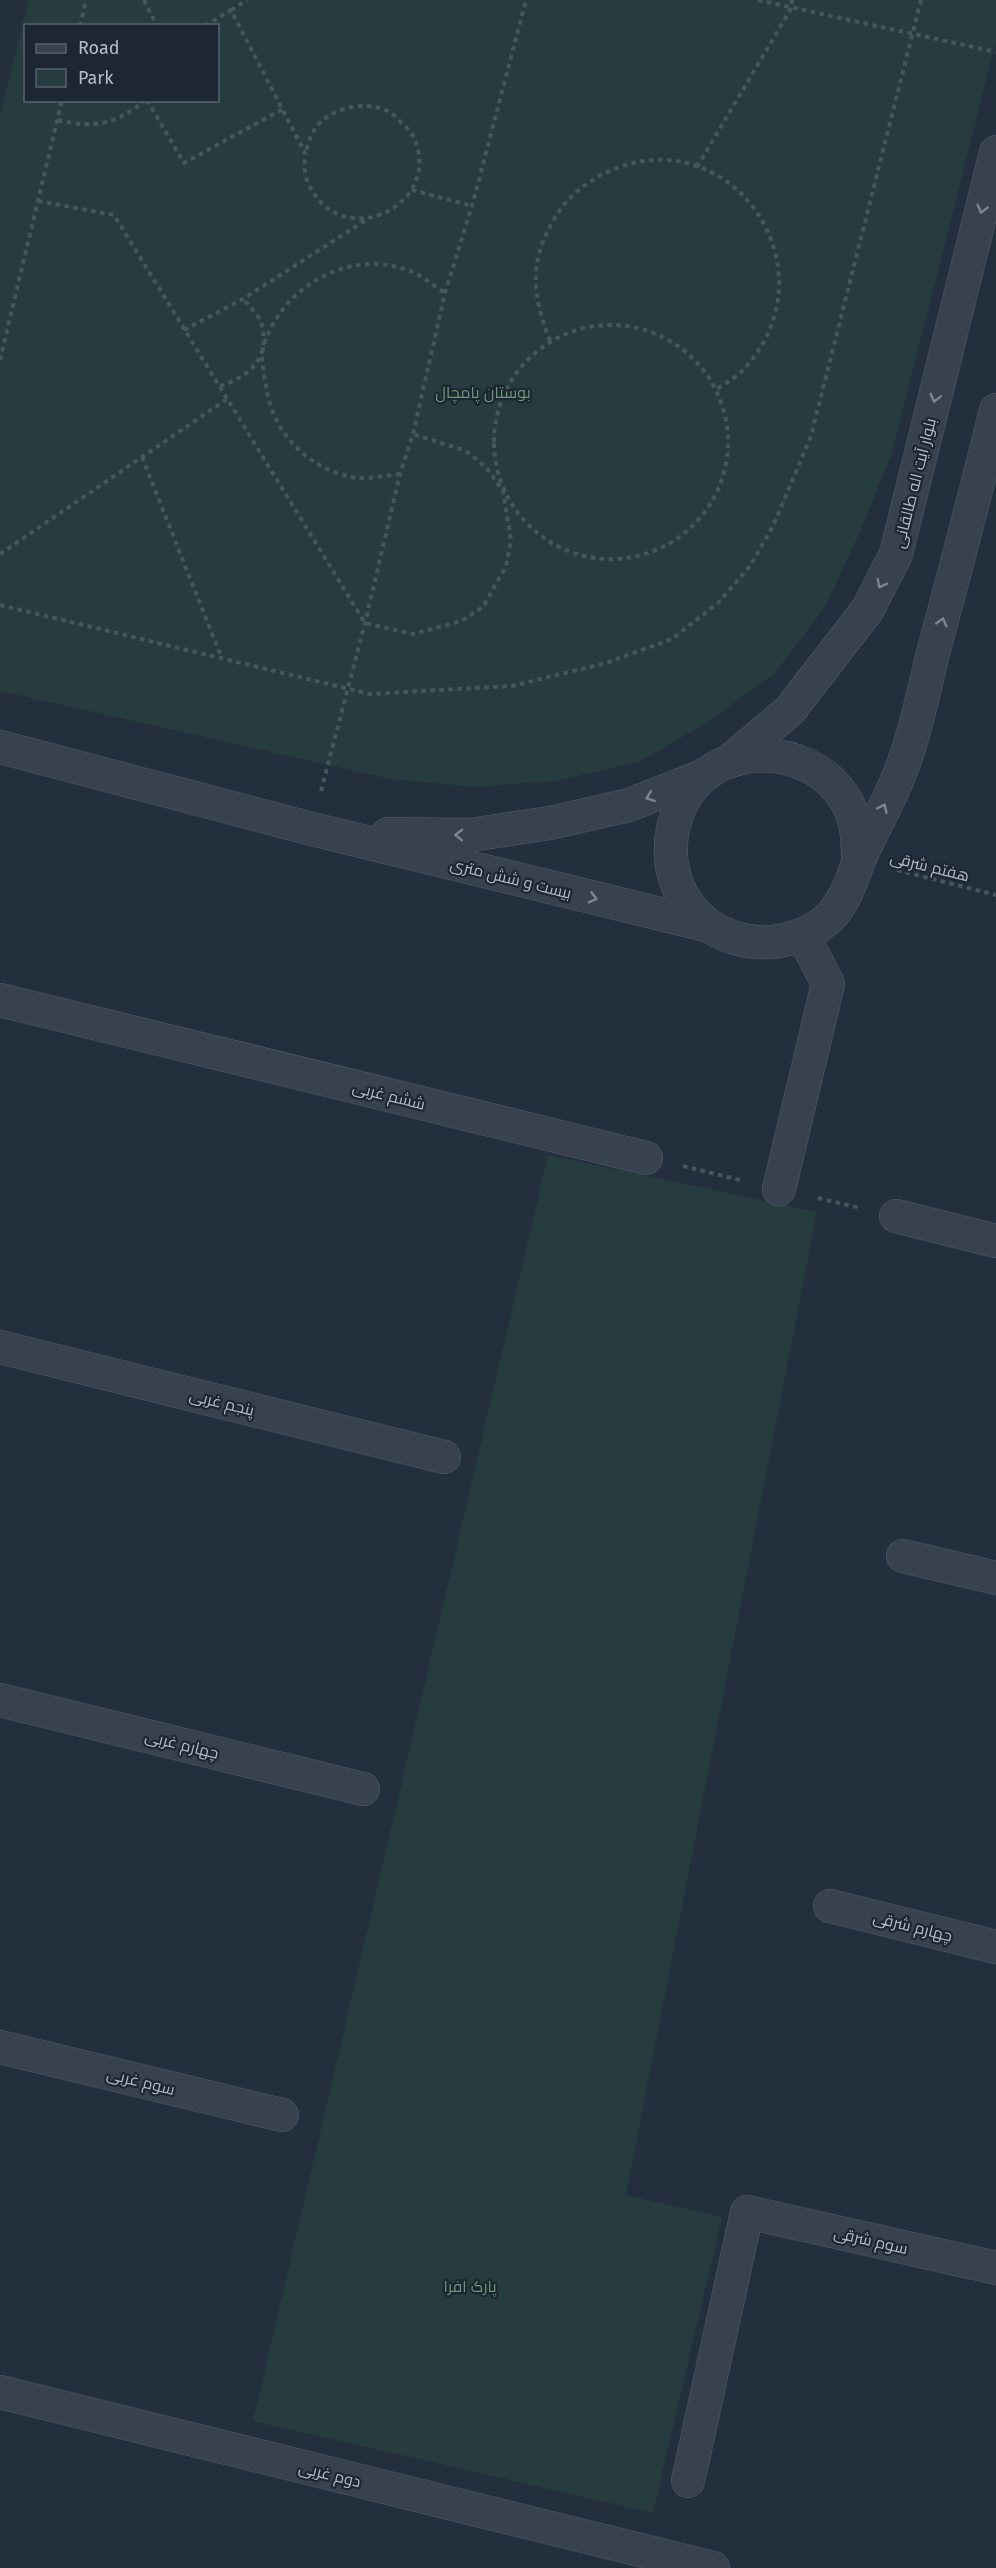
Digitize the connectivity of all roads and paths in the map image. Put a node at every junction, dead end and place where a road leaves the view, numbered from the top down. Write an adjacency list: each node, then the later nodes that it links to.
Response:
1 (86, 0): 10 (path)
2 (144, 0): 11 (path)
3 (247, 0): 9 (path)
4 (526, 0): 25 (path)
5 (758, 0): 8 (path)
6 (792, 0): 8 (path)
7 (921, 0): 13 (path)
8 (792, 7): 13 (path); 22 (path)
9 (231, 10): 12 (path); 18 (path)
10 (80, 24)
11 (156, 24)
12 (208, 24)
13 (913, 33): 14 (path); 45 (path)
14 (996, 52)
15 (62, 102): 19 (path)
16 (144, 102): 19 (path)
17 (147, 102): 18 (path)
18 (283, 109): 21 (path)
19 (58, 120): 24 (path)
20 (996, 152): 47 (street, بلوار آیت اله طالقانی, one-way to 47)
21 (305, 153): 23 (path); 26 (path)
22 (697, 167): 30 (path); 34 (path)
23 (412, 190): 25 (path); 26 (path)
24 (38, 201): 29 (path); 32 (path)
25 (472, 206): 27 (path)
26 (366, 220): 28 (path)
27 (445, 293): 31 (path); 37 (path)
28 (243, 299): 29 (path); 31 (path)
29 (184, 330): 33 (path)
30 (550, 341): 34 (path); 40 (path)
31 (263, 346): 33 (path); 39 (path)
32 (0, 360)
33 (220, 386): 35 (path)
34 (717, 389): 40 (path)
35 (227, 399): 38 (path); 43 (path)
36 (996, 410): 49 (street, one-way to 36)
37 (413, 434): 39 (path); 40 (path)
38 (142, 457): 41 (path); 44 (path)
39 (400, 474): 43 (path)
40 (503, 491): 43 (path)
41 (0, 554)
42 (0, 605): 44 (path)
43 (365, 623): 45 (path)
44 (222, 659): 45 (path)
45 (347, 689): 48 (path)
46 (0, 747): 48 (street, بیست و شش متری)
47 (717, 768): 48 (street, بیست و شش متری, one-way to 48); 49 (street); 51 (street)
48 (312, 829): 51 (street, بیست و شش متری, one-way to 51)
49 (858, 861): 50 (path, هفتم شرقی); 52 (street)
50 (996, 895)
51 (710, 926): 52 (street)
52 (803, 935): 55 (street)
53 (0, 1000): 54 (street, ششم غربی)
54 (646, 1158): 55 (path)
55 (779, 1189): 56 (path)
56 (896, 1216): 57 (street)
57 (996, 1241)
58 (0, 1347): 59 (street, پنجم غربی)
59 (444, 1457)
60 (903, 1557): 61 (street)
61 (996, 1578)
62 (0, 1700): 63 (street, چهارم غربی)
63 (363, 1789)
64 (830, 1906): 65 (street, چهارم شرقی)
65 (996, 1947)
66 (0, 2047): 67 (street, سوم غربی)
67 (282, 2115)
68 (996, 2268): 70 (street, سوم شرقی)
69 (0, 2392): 71 (street, دوم غربی)
70 (687, 2481)
71 (659, 2562): 72 (street, دوم غربی)
72 (713, 2568)

